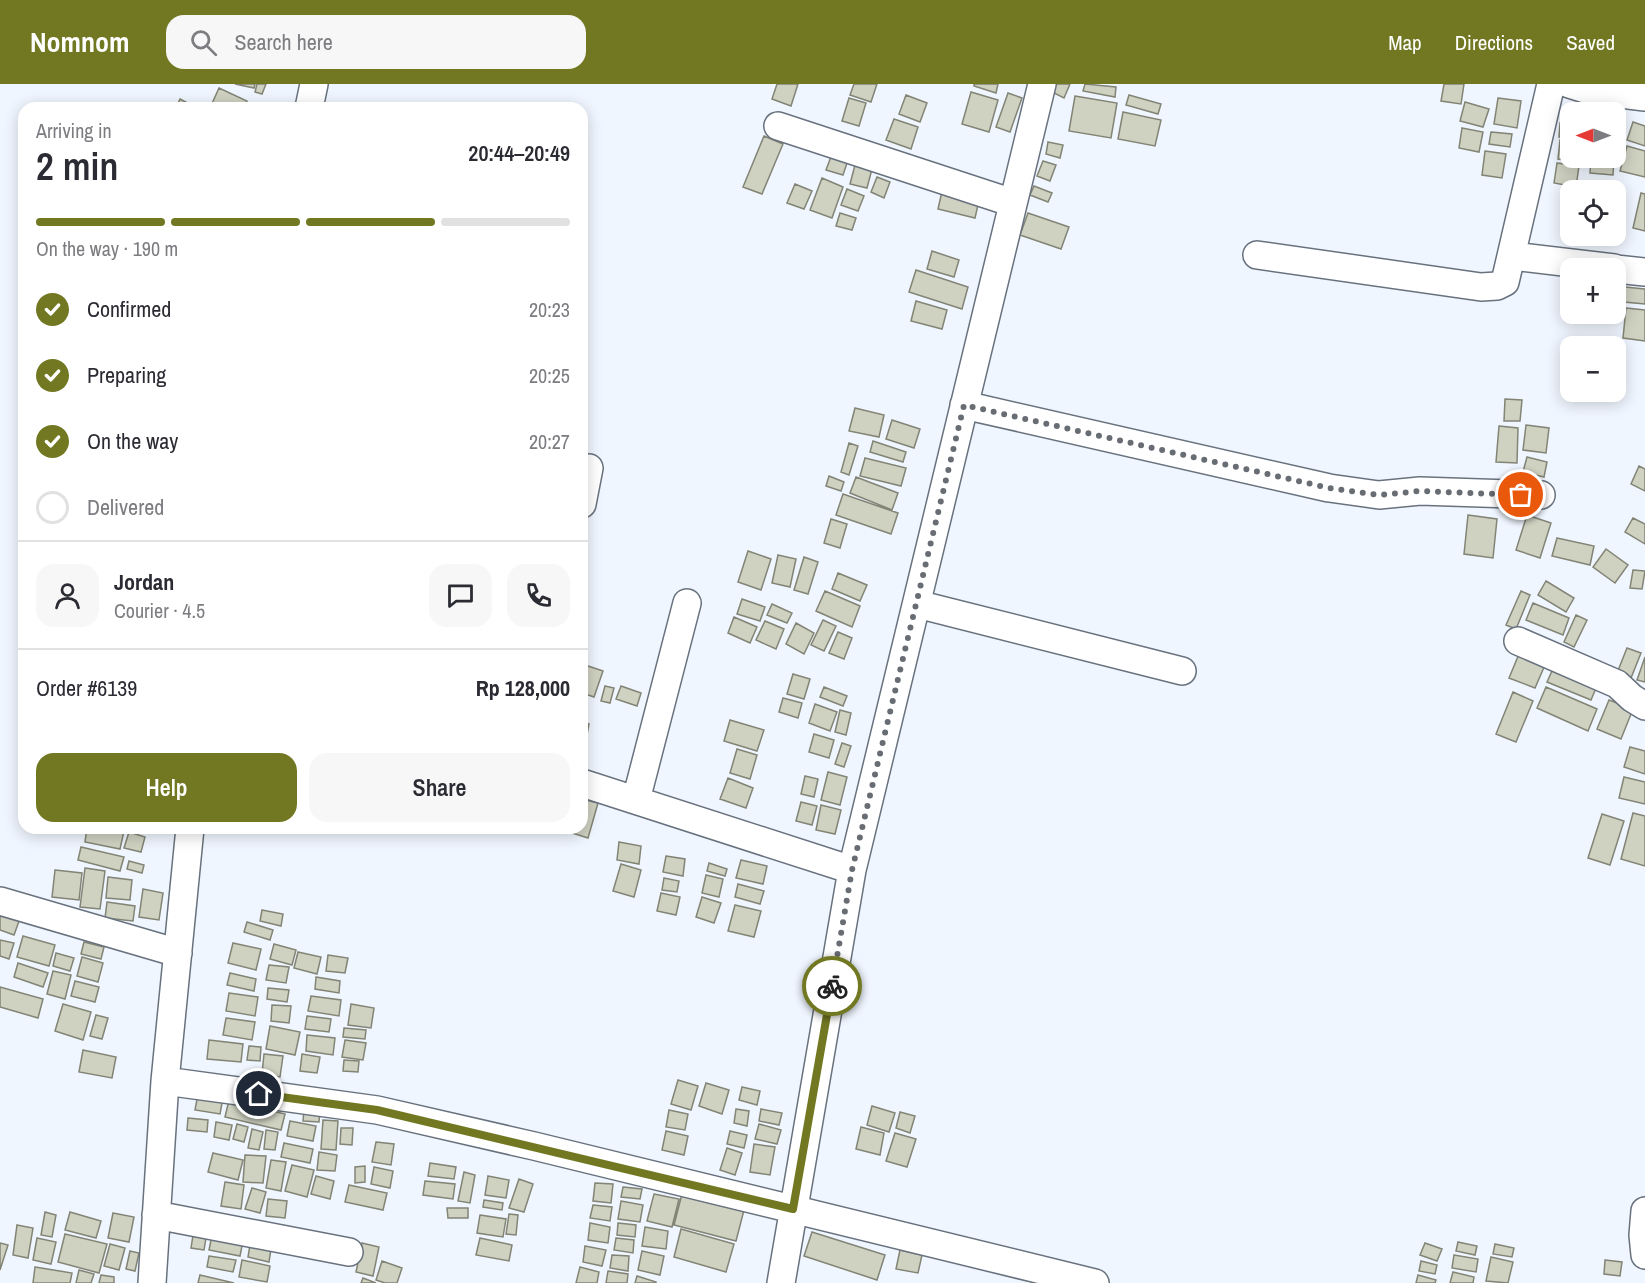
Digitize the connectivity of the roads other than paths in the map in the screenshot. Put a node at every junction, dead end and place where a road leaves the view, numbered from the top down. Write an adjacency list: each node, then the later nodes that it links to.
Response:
1 (314, 84): 6 (street)
2 (1042, 84): 8 (street)
3 (1551, 84): 10 (street)
4 (1582, 86): 5 (street)
5 (1645, 97)
6 (310, 102)
7 (778, 126): 8 (street)
8 (1014, 203): 14 (street)
9 (1257, 255): 10 (street)
10 (1512, 256): 11 (street)
11 (1560, 262)
12 (1626, 270): 13 (street)
13 (1645, 272)
14 (964, 405): 17 (street); 19 (street)
15 (590, 468): 16 (street)
16 (588, 477)
17 (1541, 495)
18 (687, 603): 24 (street)
19 (917, 604): 21 (street); 26 (street)
20 (1518, 641): 22 (street)
21 (1182, 671)
22 (1645, 706)
23 (588, 785): 24 (street)
24 (636, 800): 26 (street)
25 (189, 834): 28 (street)
26 (852, 870): 30 (street)
27 (0, 901): 28 (street)
28 (178, 953): 29 (street)
29 (165, 1081): 30 (street); 32 (street)
30 (793, 1209): 36 (street); 37 (street)
31 (1645, 1211): 34 (street)
32 (156, 1215): 33 (street); 35 (street)
33 (349, 1252)
34 (1645, 1255)
35 (152, 1283)
36 (781, 1283)
37 (1095, 1283)

